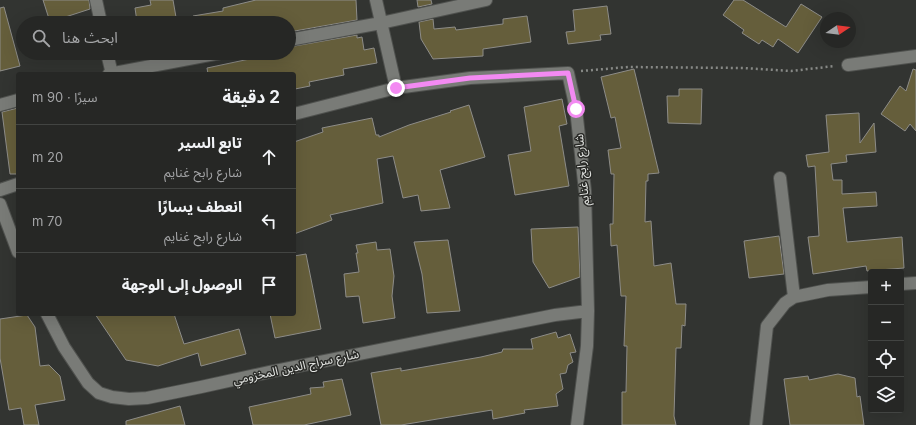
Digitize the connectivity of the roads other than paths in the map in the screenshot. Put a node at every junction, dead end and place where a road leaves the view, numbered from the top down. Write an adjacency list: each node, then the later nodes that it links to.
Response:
1 (96, 0): 4 (street)
2 (376, 0): 5 (street)
3 (486, 0): 5 (street)
4 (99, 16)
5 (381, 23): 6 (street); 13 (street)
6 (296, 39)
7 (916, 56): 10 (street)
8 (109, 60): 11 (street)
9 (184, 60): 12 (street)
10 (848, 65)
11 (111, 72)
12 (121, 72)
13 (396, 88): 16 (street); 26 (street, شارع رابح غنايم)
14 (16, 101): 15 (street)
15 (0, 105)
16 (296, 113)
17 (780, 178): 25 (street)
18 (16, 185): 19 (street)
19 (0, 190)
20 (0, 204): 21 (street)
21 (16, 247)
22 (916, 282): 23 (street)
23 (904, 284)
24 (868, 287): 25 (street)
25 (794, 297): 29 (street)
26 (588, 311): 27 (street, شارع سراج الدين المخزومي); 28 (street, شارع رابح غنايم)
27 (48, 316)
28 (577, 425)
29 (756, 425)

